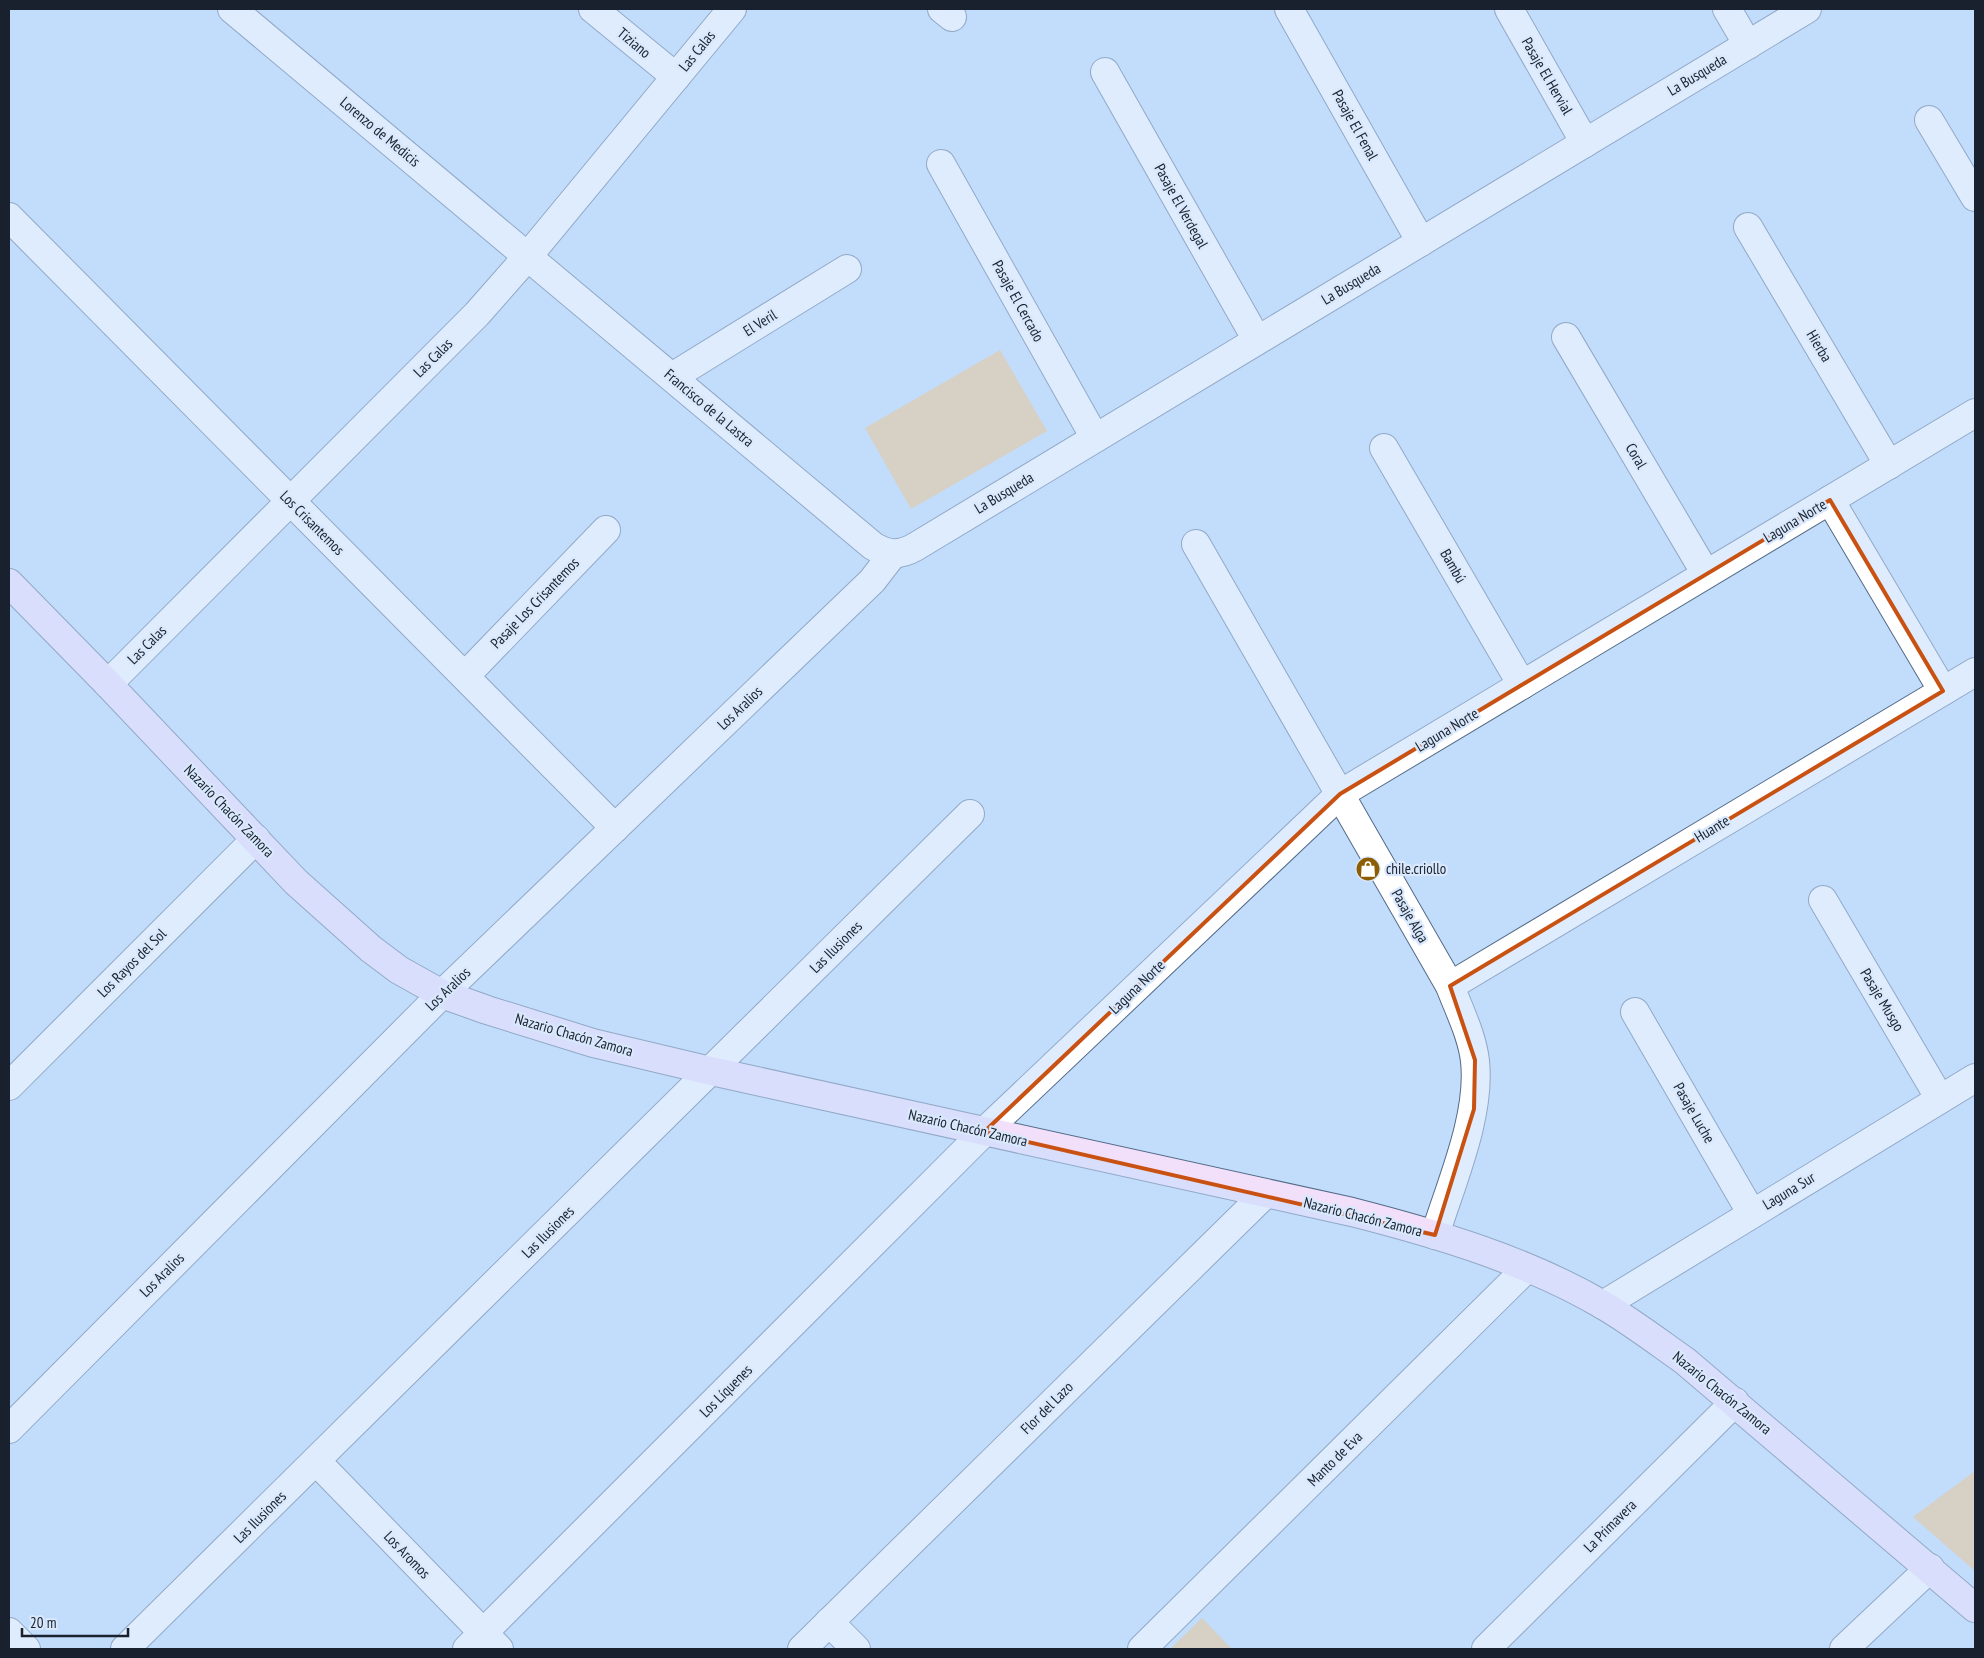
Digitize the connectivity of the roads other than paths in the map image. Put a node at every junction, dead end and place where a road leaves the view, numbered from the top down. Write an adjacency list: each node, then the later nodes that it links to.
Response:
1 (232, 9): 18 (street, Lorenzo de Medicis)
2 (593, 9): 10 (street, Tiziano)
3 (732, 9): 10 (street, Las Calas)
4 (1289, 9): 17 (street, Pasaje El Fenal)
5 (1509, 9): 12 (street, Pasaje El Hervial)
6 (1727, 9): 8 (street)
7 (1807, 9): 8 (street, La Busqueda)
8 (1748, 45): 12 (street, La Busqueda)
9 (1105, 72): 21 (street, Pasaje El Verdegal)
10 (676, 77): 18 (street, Las Calas)
11 (1929, 120): 14 (street)
12 (1585, 142): 17 (street, La Busqueda)
13 (940, 164): 24 (street, Pasaje El Cercado)
14 (1975, 197)
15 (9, 217): 28 (street, Los Crisantemos)
16 (1748, 227): 26 (street, Hierba)
17 (1421, 242): 21 (street, La Busqueda)
18 (528, 256): 22 (street, Francisco de la Lastra); 28 (street, Las Calas)
19 (847, 269): 22 (street, El Veril)
20 (1566, 337): 32 (street, Coral)
21 (1257, 340): 24 (street, La Busqueda)
22 (672, 378): 31 (street, Francisco de la Lastra)
23 (1975, 413): 26 (street, Laguna Norte)
24 (1095, 438): 31 (street, La Busqueda)
25 (1384, 448): 37 (street, Bambú)
26 (1889, 465): 27 (street, Laguna Norte)
27 (1830, 500): 32 (street, Laguna Norte); 38 (street)
28 (291, 501): 35 (street, Los Crisantemos); 36 (street, Las Calas)
29 (606, 530): 35 (street, Pasaje Los Crisantemos)
30 (1196, 544): 39 (street, Pasaje Alga)
31 (892, 555): 41 (street, Los Aralios)
32 (1706, 574): 37 (street, Laguna Norte)
33 (9, 584): 36 (street, Nazario Chacón Zamora)
34 (1975, 672): 38 (street, Huante)
35 (465, 676): 41 (street, Los Crisantemos)
36 (108, 684): 42 (street, Nazario Chacón Zamora)
37 (1522, 685): 39 (street, Laguna Norte)
38 (1943, 691): 44 (street, Huante)
39 (1340, 794): 44 (street, Pasaje Alga); 51 (street, Laguna Norte)
40 (970, 814): 47 (street, Las Ilusiones)
41 (615, 828): 45 (street, Los Aralios)
42 (256, 839): 45 (street, Nazario Chacón Zamora); 49 (street, Los Rayos del Sol)
43 (1823, 900): 50 (street, Pasaje Musgo)
44 (1450, 986): 54 (street, Pasaje Alga)
45 (442, 994): 47 (street, Nazario Chacón Zamora); 58 (street, Los Aralios)
46 (1635, 1012): 53 (street, Pasaje Luche)
47 (711, 1071): 51 (street, Nazario Chacón Zamora); 59 (street, Las Ilusiones)
48 (1975, 1078): 50 (street, Laguna Sur)
49 (9, 1086)
50 (1940, 1099): 53 (street, Laguna Sur)
51 (984, 1132): 52 (street, Nazario Chacón Zamora); 64 (street, Los Líquenes)
52 (1265, 1194): 54 (street, Nazario Chacón Zamora); 62 (street, Flor del Lazo)
53 (1752, 1214): 56 (street, Laguna Sur)
54 (1435, 1235): 55 (street, Nazario Chacón Zamora)
55 (1527, 1268): 56 (street, Nazario Chacón Zamora); 69 (street, Manto de Eva)
56 (1604, 1305): 57 (street, Nazario Chacón Zamora)
57 (1735, 1402): 60 (street, Nazario Chacón Zamora); 70 (street, La Primavera)
58 (9, 1429)
59 (316, 1462): 64 (street, Los Aromos); 66 (street, Las Ilusiones)
60 (1930, 1568): 61 (street, Nazario Chacón Zamora); 71 (street)
61 (1975, 1608)
62 (830, 1622): 67 (street, Flor del Lazo); 68 (street)
63 (9, 1632): 65 (street)
64 (483, 1644)
65 (26, 1649)
66 (125, 1649)
67 (802, 1649)
68 (856, 1649)
69 (1142, 1649)
70 (1486, 1649)
71 (1844, 1649)

